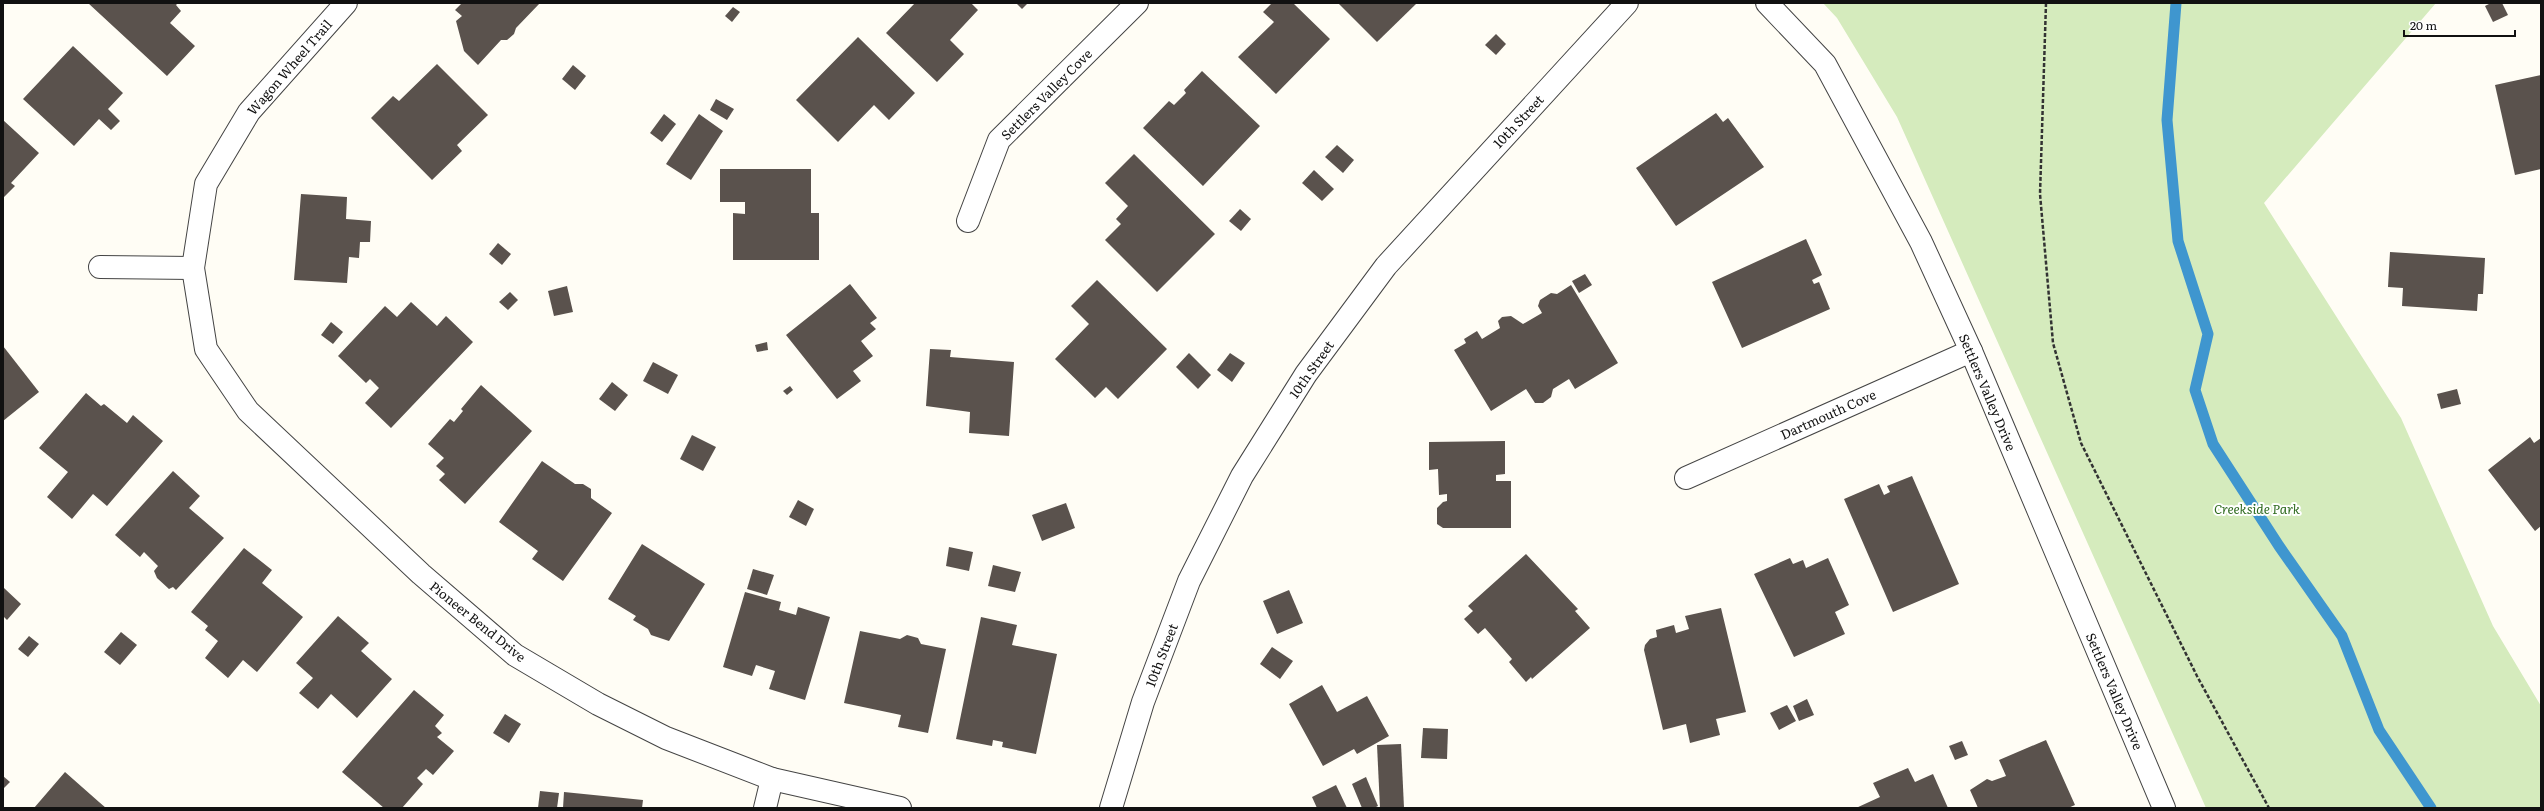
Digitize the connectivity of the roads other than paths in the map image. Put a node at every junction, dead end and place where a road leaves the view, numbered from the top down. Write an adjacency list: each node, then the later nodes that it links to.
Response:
1 (346, 3): 7 (street, Wagon Wheel Trail)
2 (1137, 3): 5 (street, Settlers Valley Cove)
3 (1627, 3): 13 (street, 10th Street)
4 (1767, 3): 8 (street, Settlers Valley Drive)
5 (968, 221)
6 (100, 267): 7 (street)
7 (194, 268): 10 (street, Pioneer Bend Drive)
8 (1971, 351): 9 (street, Dartmouth Cove); 14 (street, Settlers Valley Drive)
9 (1686, 478)
10 (772, 778): 11 (street); 12 (street, Pioneer Bend Drive)
11 (765, 808)
12 (900, 808)
13 (1111, 808)
14 (2164, 808)

